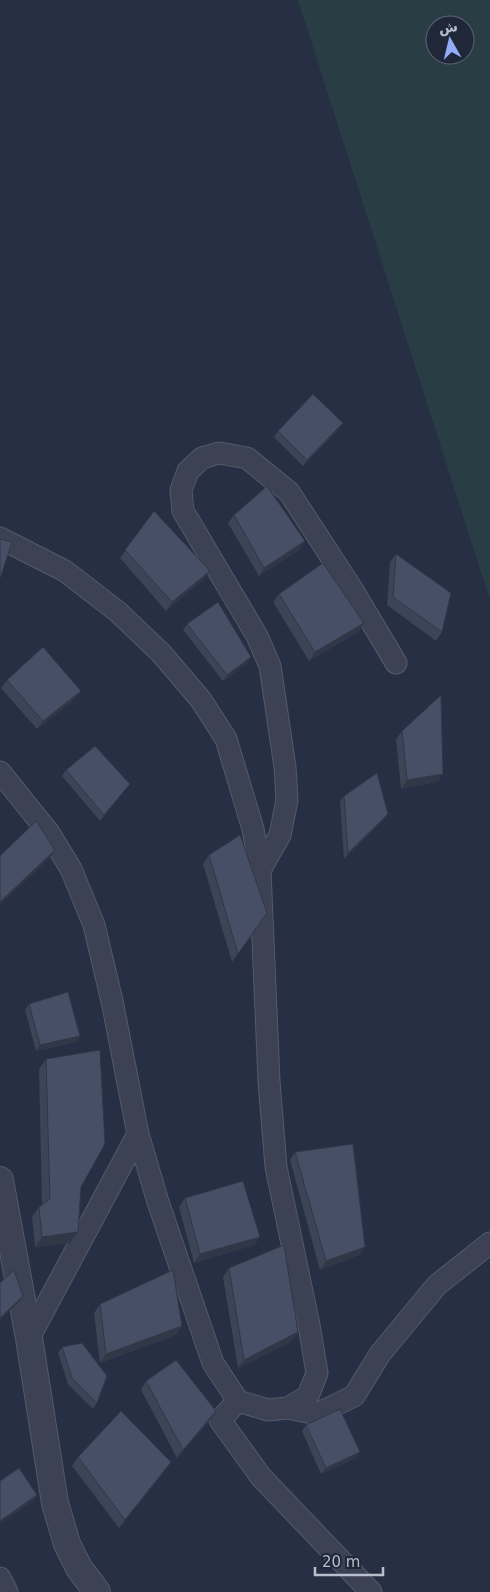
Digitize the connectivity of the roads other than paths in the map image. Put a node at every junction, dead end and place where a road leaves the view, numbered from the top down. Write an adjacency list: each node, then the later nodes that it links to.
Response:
1 (0, 538): 4 (street)
2 (396, 663): 4 (street)
3 (0, 772): 5 (street)
4 (260, 870): 10 (street)
5 (138, 1134): 8 (street); 9 (street)
6 (0, 1180): 8 (street)
7 (490, 1243): 10 (street)
8 (29, 1338): 13 (street)
9 (238, 1401): 10 (street); 14 (street)
10 (288, 1408)
11 (0, 1578): 12 (street)
12 (7, 1592)
13 (97, 1592)
14 (371, 1592)

